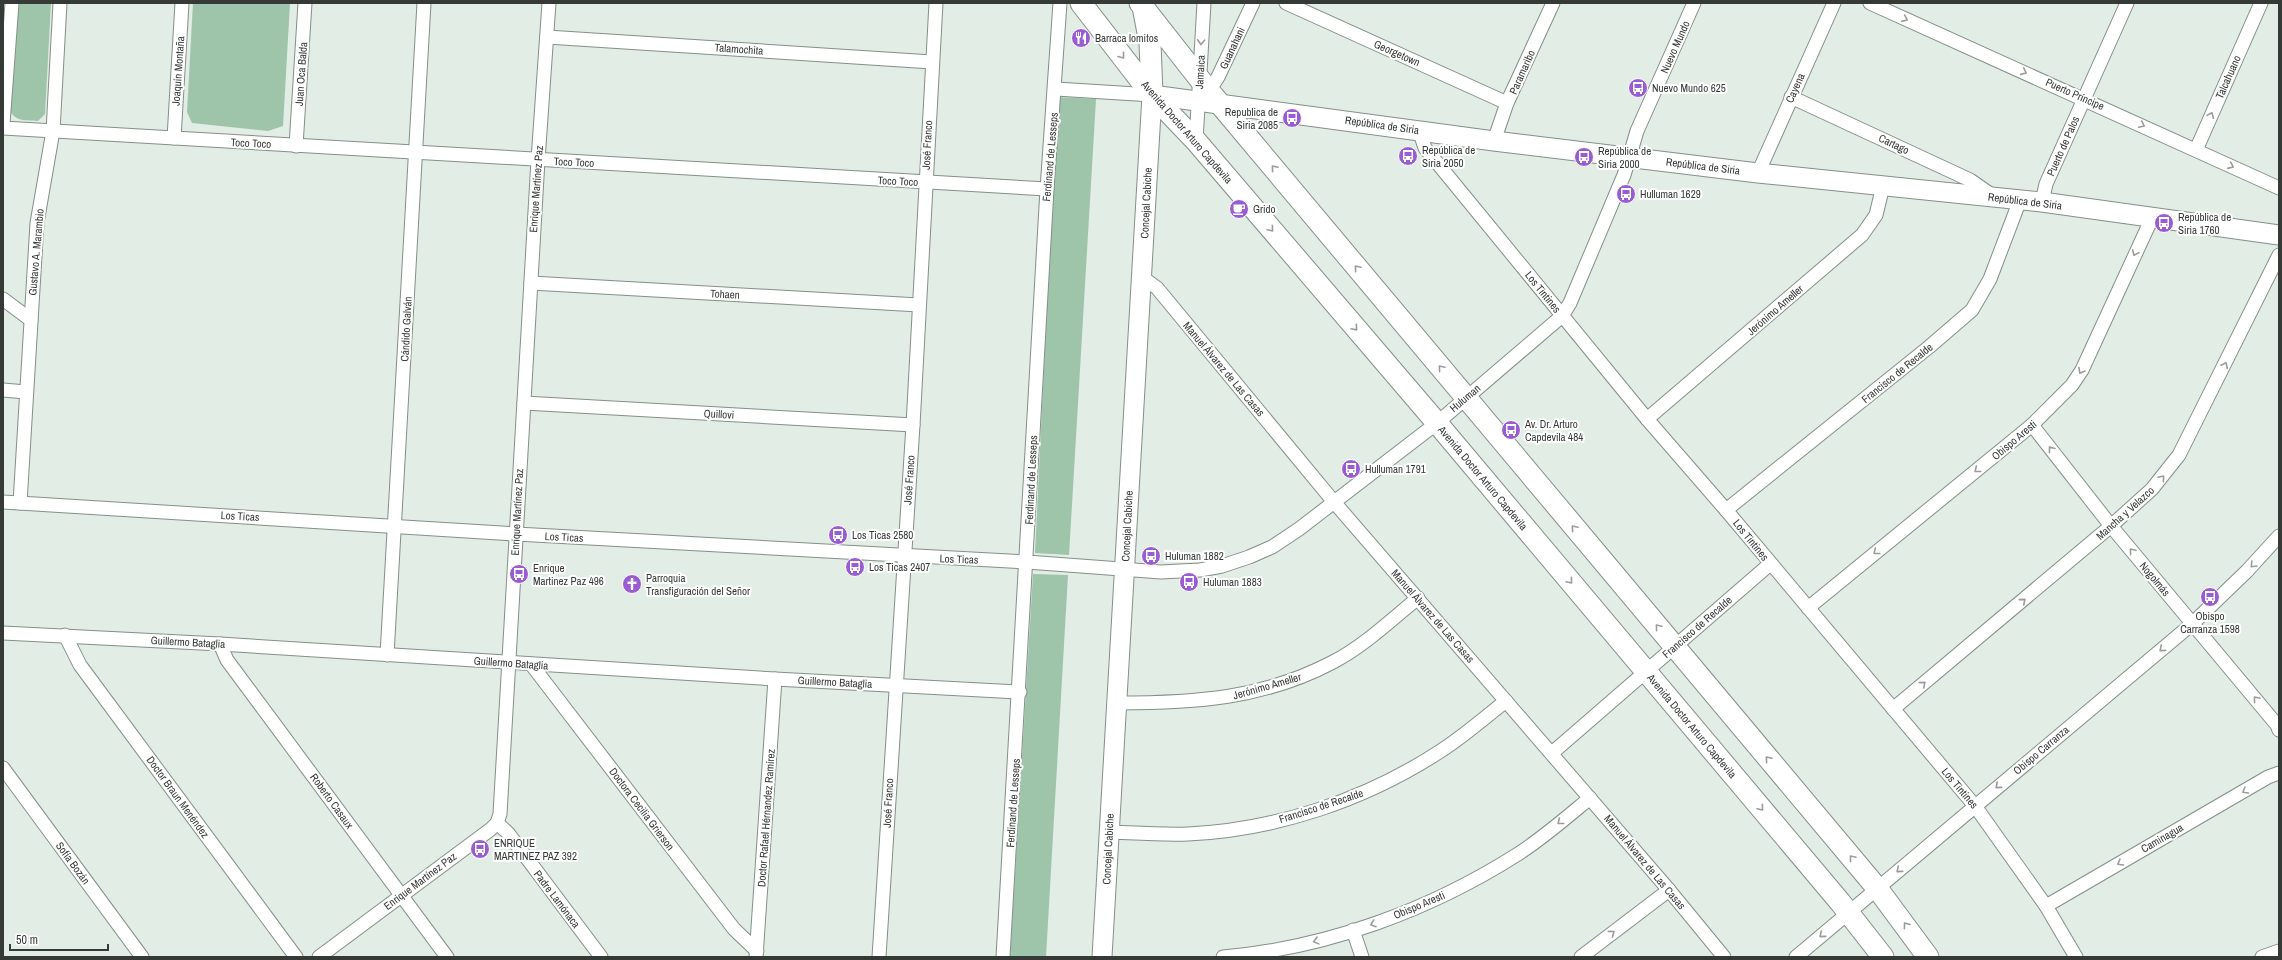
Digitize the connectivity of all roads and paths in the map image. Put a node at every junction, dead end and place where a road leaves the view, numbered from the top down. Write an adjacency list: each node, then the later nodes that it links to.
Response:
1 (12, 3): 28 (street)
2 (60, 3): 31 (street, Gustavo A. Marambio)
3 (182, 3): 32 (street, Joaquín Montaña)
4 (305, 3): 35 (street, Juan Oca Balda)
5 (424, 3): 37 (street, Cándido Galván)
6 (550, 3): 20 (street, Enrique Martínez Paz)
7 (936, 3): 21 (street, José Franco)
8 (1060, 3): 22 (street, Ferdinand de Lesseps)
9 (1080, 3): 24 (main road, Avenida Doctor Arturo Capdevila, one-way to 24)
10 (1204, 3): 23 (street, Jamaica, one-way to 23)
11 (1253, 3): 23 (street, Guanahani)
12 (1286, 3): 27 (street, Georgetown)
13 (1553, 3): 27 (street, Paramaribo)
14 (1694, 3): 38 (street, Nuevo Mundo)
15 (1834, 3): 25 (street, Cayena)
16 (1870, 3): 26 (street, Puerto Príncipe, one-way to 26)
17 (2127, 3): 26 (street, Puerto de Palos)
18 (2261, 3): 36 (street, Talcahuano, one-way to 18)
19 (1141, 5): 23 (main road); 24 (main road)
20 (547, 37): 21 (street, Talamochita); 39 (street, Enrique Martínez Paz)
21 (932, 62): 41 (street, José Franco)
22 (1056, 89): 24 (street, República de Siria); 44 (street, Ferdinand de Lesseps)
23 (1207, 93): 24 (main road, República de Siria); 30 (main road, República de Siria); 33 (street, Jamaica); 59 (main road, one-way to 23)
24 (1152, 95): 33 (main road, Avenida Doctor Arturo Capdevila); 51 (main road, Concejal Cabiche)
25 (1791, 97): 40 (street, Cayena); 45 (street, Cartago)
26 (2085, 99): 36 (street, Puerto Príncipe, one-way to 36); 47 (street, Puerto de Palos)
27 (1508, 103): 34 (street, Paramaribo)
28 (3, 124)
29 (3, 128): 31 (street, Toco Toco)
30 (1419, 130): 34 (main road, República de Siria); 55 (street, Los Tintines)
31 (53, 131): 32 (street, Toco Toco); 56 (street, Gustavo A. Marambio)
32 (174, 138): 35 (street, Toco Toco)
33 (1196, 141): 62 (main road, Avenida Doctor Arturo Capdevila, one-way to 62)
34 (1494, 141): 38 (main road, República de Siria)
35 (296, 146): 37 (street, Toco Toco)
36 (2196, 150): 43 (street, Puerto Príncipe, one-way to 43)
37 (416, 153): 39 (street, Toco Toco); 69 (street, Cándido Galván)
38 (1629, 157): 40 (main road, República de Siria); 55 (street, Huluman)
39 (538, 160): 41 (street, Toco Toco); 52 (street, Enrique Martínez Paz)
40 (1758, 172): 42 (main road, República de Siria)
41 (925, 182): 44 (street, Toco Toco); 54 (street, José Franco)
42 (1883, 186): 45 (main road, República de Siria); 61 (street, Jerónimo Ameller)
43 (2279, 188)
44 (1047, 189): 74 (street, Ferdinand de Lesseps)
45 (1995, 197): 46 (main road, República de Siria)
46 (2020, 200): 47 (main road, República de Siria); 68 (street, Francisco de Recalde)
47 (2042, 202): 48 (main road, República de Siria)
48 (2152, 218): 49 (main road, República de Siria); 64 (street, Obispo Aresti, one-way to 64)
49 (2279, 235)
50 (2279, 255): 70 (street, Mancha y Velazco, one-way to 50)
51 (1142, 277): 66 (street, Manuel Álvarez de Las Casas); 76 (main road, Concejal Cabiche)
52 (531, 283): 54 (street, Tohaen); 60 (street, Enrique Martínez Paz)
53 (3, 299): 56 (street)
54 (919, 305): 63 (street, José Franco)
55 (1562, 316): 59 (street, Huluman); 61 (street, Los Tintines)
56 (31, 320): 58 (street, Gustavo A. Marambio)
57 (3, 390): 58 (street)
58 (26, 392): 67 (street, Gustavo A. Marambio)
59 (1466, 398): 62 (street, Huluman); 83 (main road, one-way to 59)
60 (524, 402): 63 (street, Quillovi); 71 (street, Enrique Martínez Paz)
61 (1647, 419): 68 (street, Los Tintines)
62 (1437, 422): 66 (street, Huluman); 87 (main road, Avenida Doctor Arturo Capdevila, one-way to 87)
63 (913, 425): 73 (street, José Franco)
64 (2032, 425): 70 (street, Nogolmás, one-way to 64); 78 (street, Obispo Aresti, one-way to 78)
65 (3, 502): 67 (street, Los Ticas)
66 (1334, 502): 76 (street, Huluman); 77 (street, Manuel Álvarez de Las Casas)
67 (20, 503): 69 (street, Los Ticas)
68 (1726, 510): 75 (street, Los Tintines)
69 (395, 526): 71 (street, Los Ticas); 84 (street, Cándido Galván)
70 (2111, 526): 79 (street, Nogolmás, one-way to 70); 93 (street, Mancha y Velazco, one-way to 70)
71 (516, 534): 73 (street, Los Ticas); 85 (street, Enrique Martínez Paz)
72 (2279, 536): 79 (street, Obispo Carranza, one-way to 79)
73 (904, 557): 74 (street, Los Ticas); 89 (street, José Franco)
74 (1027, 562): 76 (street, Los Ticas); 90 (street, Ferdinand de Lesseps)
75 (1770, 564): 78 (street, Los Tintines); 83 (street, Francisco de Recalde)
76 (1124, 570): 92 (main road, Concejal Cabiche)
77 (1418, 598): 91 (street, Manuel Álvarez de Las Casas); 92 (street, Jerónimo Ameller)
78 (1808, 608): 93 (street, Los Tintines)
79 (2192, 624): 94 (street, Nogolmás, one-way to 79); 99 (street, Obispo Carranza, one-way to 99)
80 (3, 633): 81 (street, Guillermo Bataglia)
81 (65, 635): 82 (street, Guillermo Bataglia); 111 (street, Doctor Braun Menéndez)
82 (220, 644): 84 (street, Guillermo Bataglia); 104 (street, Roberto Casaux)
83 (1673, 646): 87 (street, Francisco de Recalde); 102 (main road, one-way to 83)
84 (387, 655): 85 (street, Guillermo Bataglia)
85 (509, 662): 86 (street, Guillermo Bataglia); 100 (street, Enrique Martínez Paz)
86 (531, 664): 88 (street, Guillermo Bataglia); 109 (street, Doctora Cecilia Grierson)
87 (1646, 672): 95 (street, Francisco de Recalde); 106 (main road, Avenida Doctor Arturo Capdevila, one-way to 106)
88 (775, 679): 89 (street, Guillermo Bataglia); 109 (street, Doctor Rafael Hérnandez Ramírez)
89 (896, 685): 90 (street, Guillermo Bataglia); 115 (street, José Franco)
90 (1020, 692): 116 (street, Ferdinand de Lesseps)
91 (1506, 701): 95 (street, Manuel Álvarez de Las Casas); 101 (street, Francisco de Recalde)
92 (1117, 703): 101 (main road, Concejal Cabiche)
93 (1893, 709): 99 (street, Los Tintines)
94 (2279, 730)
95 (1552, 753): 98 (street, Manuel Álvarez de Las Casas)
96 (3, 768): 110 (street, Sofía Bozán)
97 (2279, 773): 105 (street, Caminagua, one-way to 105)
98 (1590, 798): 103 (street, Manuel Álvarez de Las Casas); 107 (street, Obispo Aresti, one-way to 107)
99 (1975, 806): 102 (street, Obispo Carranza, one-way to 102); 105 (street, Los Tintines)
100 (497, 823): 104 (street, Enrique Martínez Paz); 114 (street, Padre Lamónaca)
101 (1109, 832): 117 (main road, Concejal Cabiche)
102 (1877, 888): 106 (street, Obispo Carranza); 124 (main road, one-way to 102)
103 (1669, 890): 120 (street, one-way to 103); 121 (street, Manuel Álvarez de Las Casas)
104 (401, 895): 112 (street, Enrique Martínez Paz); 113 (street, Roberto Casaux)
105 (2046, 906): 125 (street, Los Tintines)
106 (1848, 912): 122 (street, Obispo Carranza, one-way to 122); 123 (main road, Avenida Doctor Arturo Capdevila)
107 (1354, 930): 118 (street, Obispo Aresti, one-way to 118); 119 (street)
108 (2279, 951): 126 (street)
109 (756, 954)
110 (142, 957)
111 (296, 957)
112 (319, 957)
113 (447, 957)
114 (601, 957)
115 (879, 957)
116 (1003, 957)
117 (1102, 957)
118 (1223, 957)
119 (1362, 957)
120 (1581, 957)
121 (1724, 957)
122 (1796, 957)
123 (1883, 957)
124 (1928, 957)
125 (2076, 957)
126 (2262, 957)

